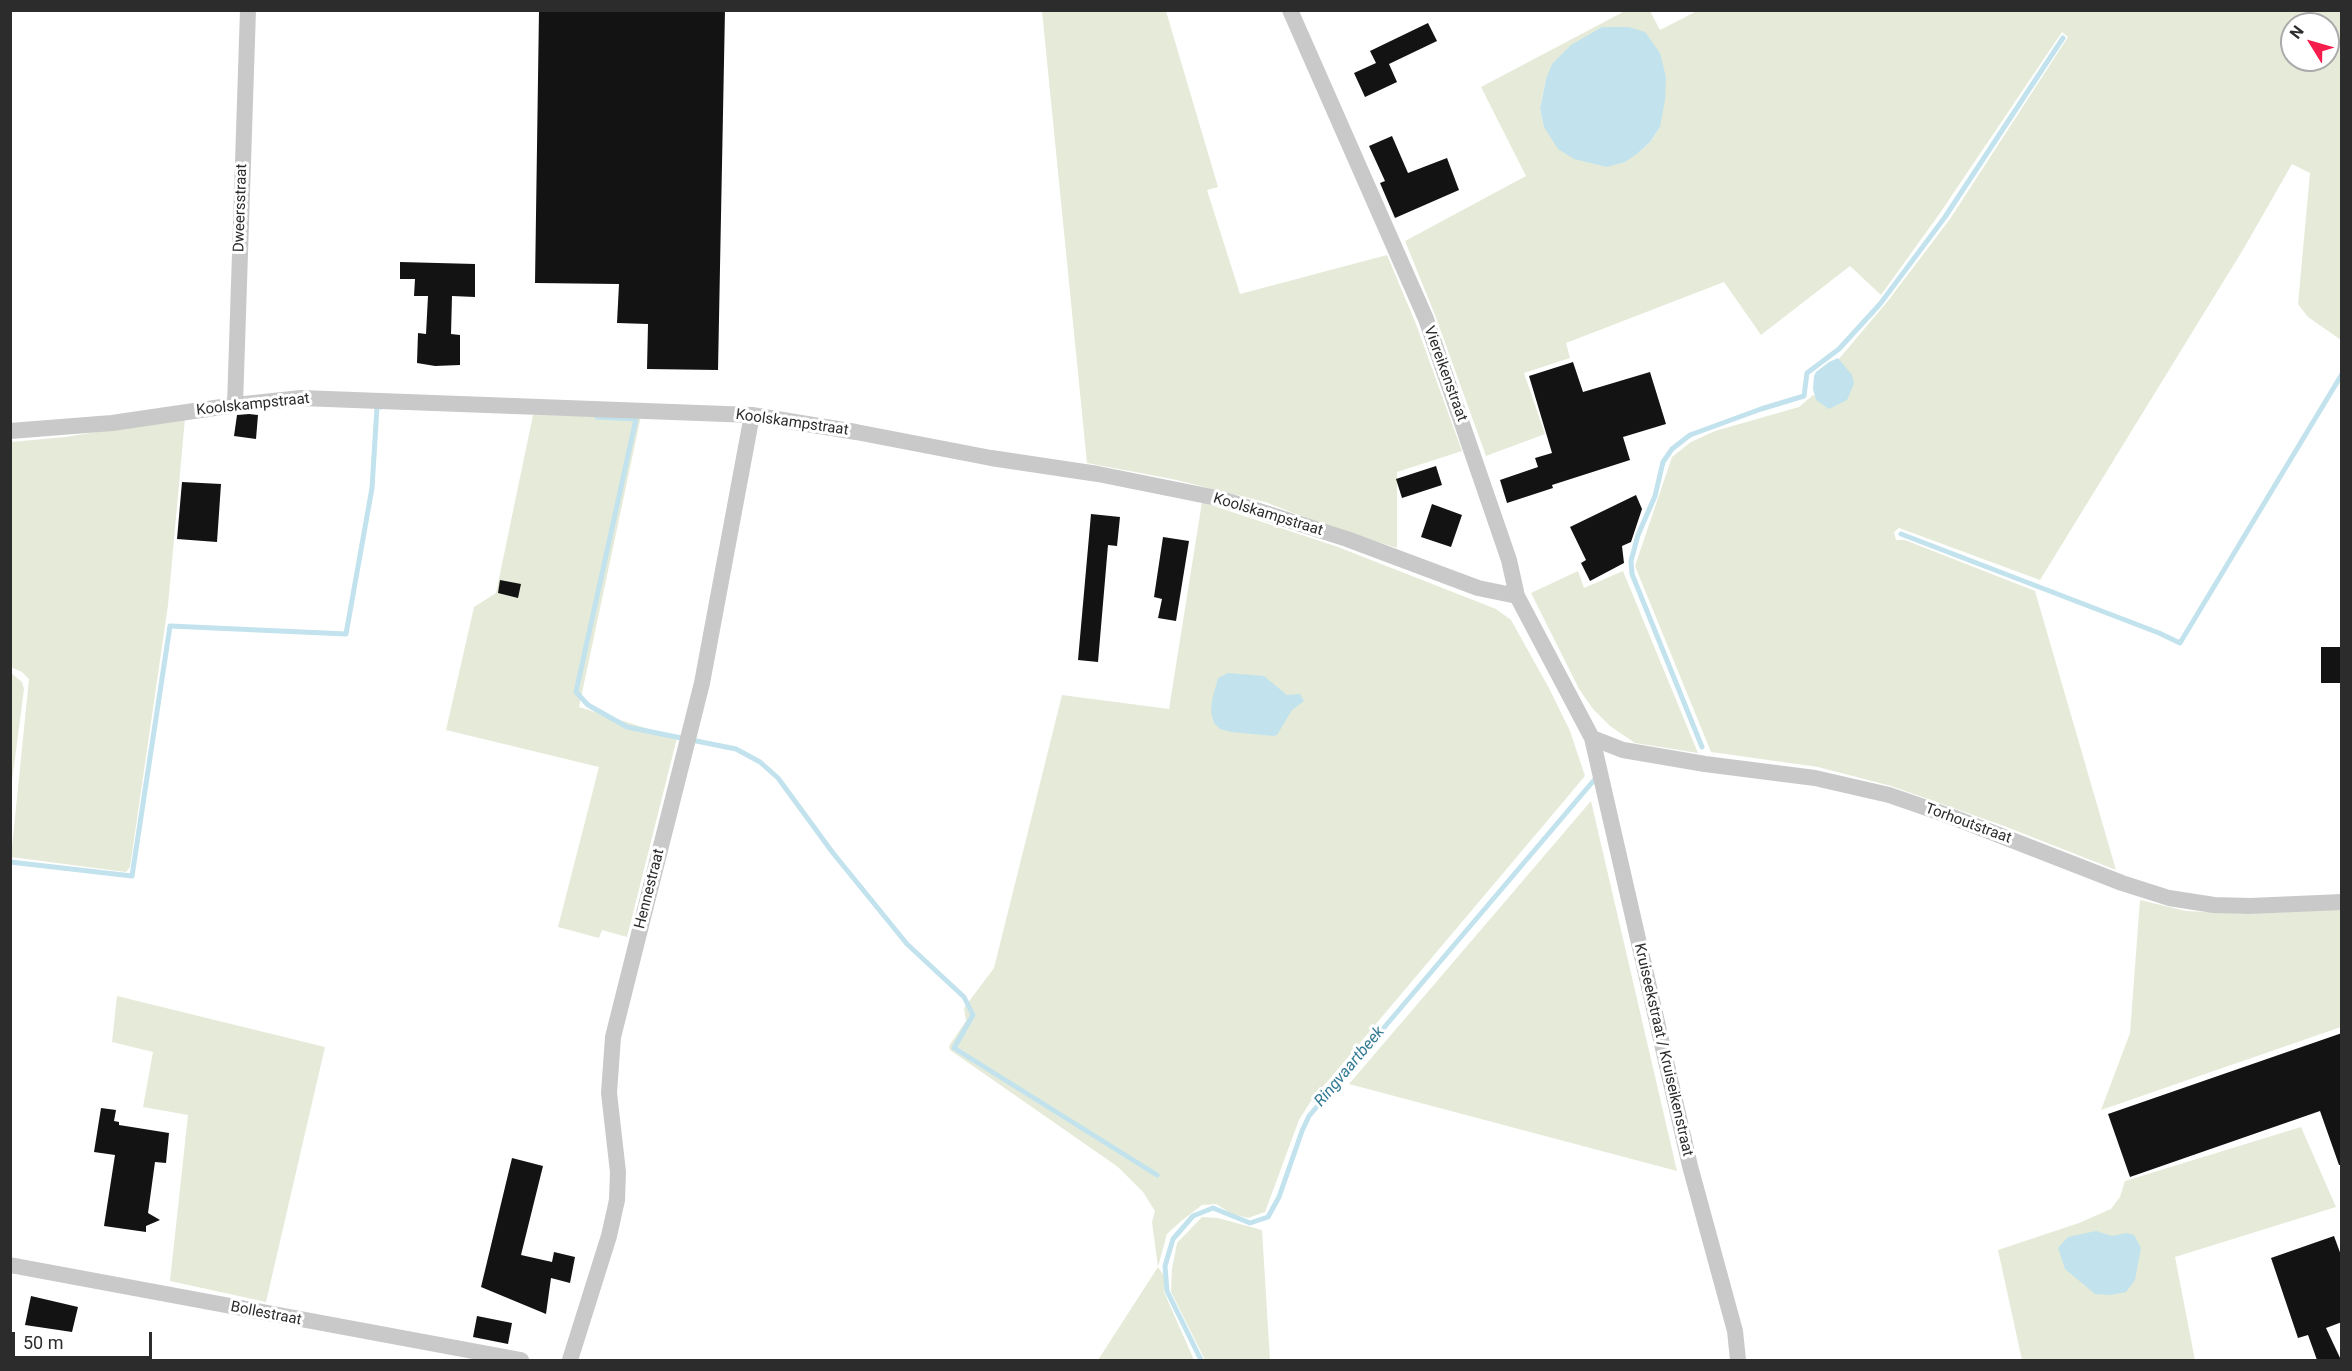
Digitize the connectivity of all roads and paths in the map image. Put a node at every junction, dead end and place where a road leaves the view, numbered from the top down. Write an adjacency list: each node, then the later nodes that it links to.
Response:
1 (248, 10): 3 (street, Dweersstraat)
2 (1290, 10): 6 (street, Viereikenstraat)
3 (235, 405): 4 (street, Koolskampstraat); 5 (street, Koolskampstraat)
4 (752, 415): 6 (street, Koolskampstraat); 11 (street, Hennestraat)
5 (10, 431)
6 (1517, 596): 7 (street, Viereikenstraat)
7 (1592, 738): 8 (street, Torhoutstraat); 12 (street, Kruiseekstraat / Kruiseikenstraat)
8 (2342, 902)
9 (10, 1264): 10 (street, Bollestraat)
10 (521, 1360)
11 (570, 1360)
12 (1738, 1360)

